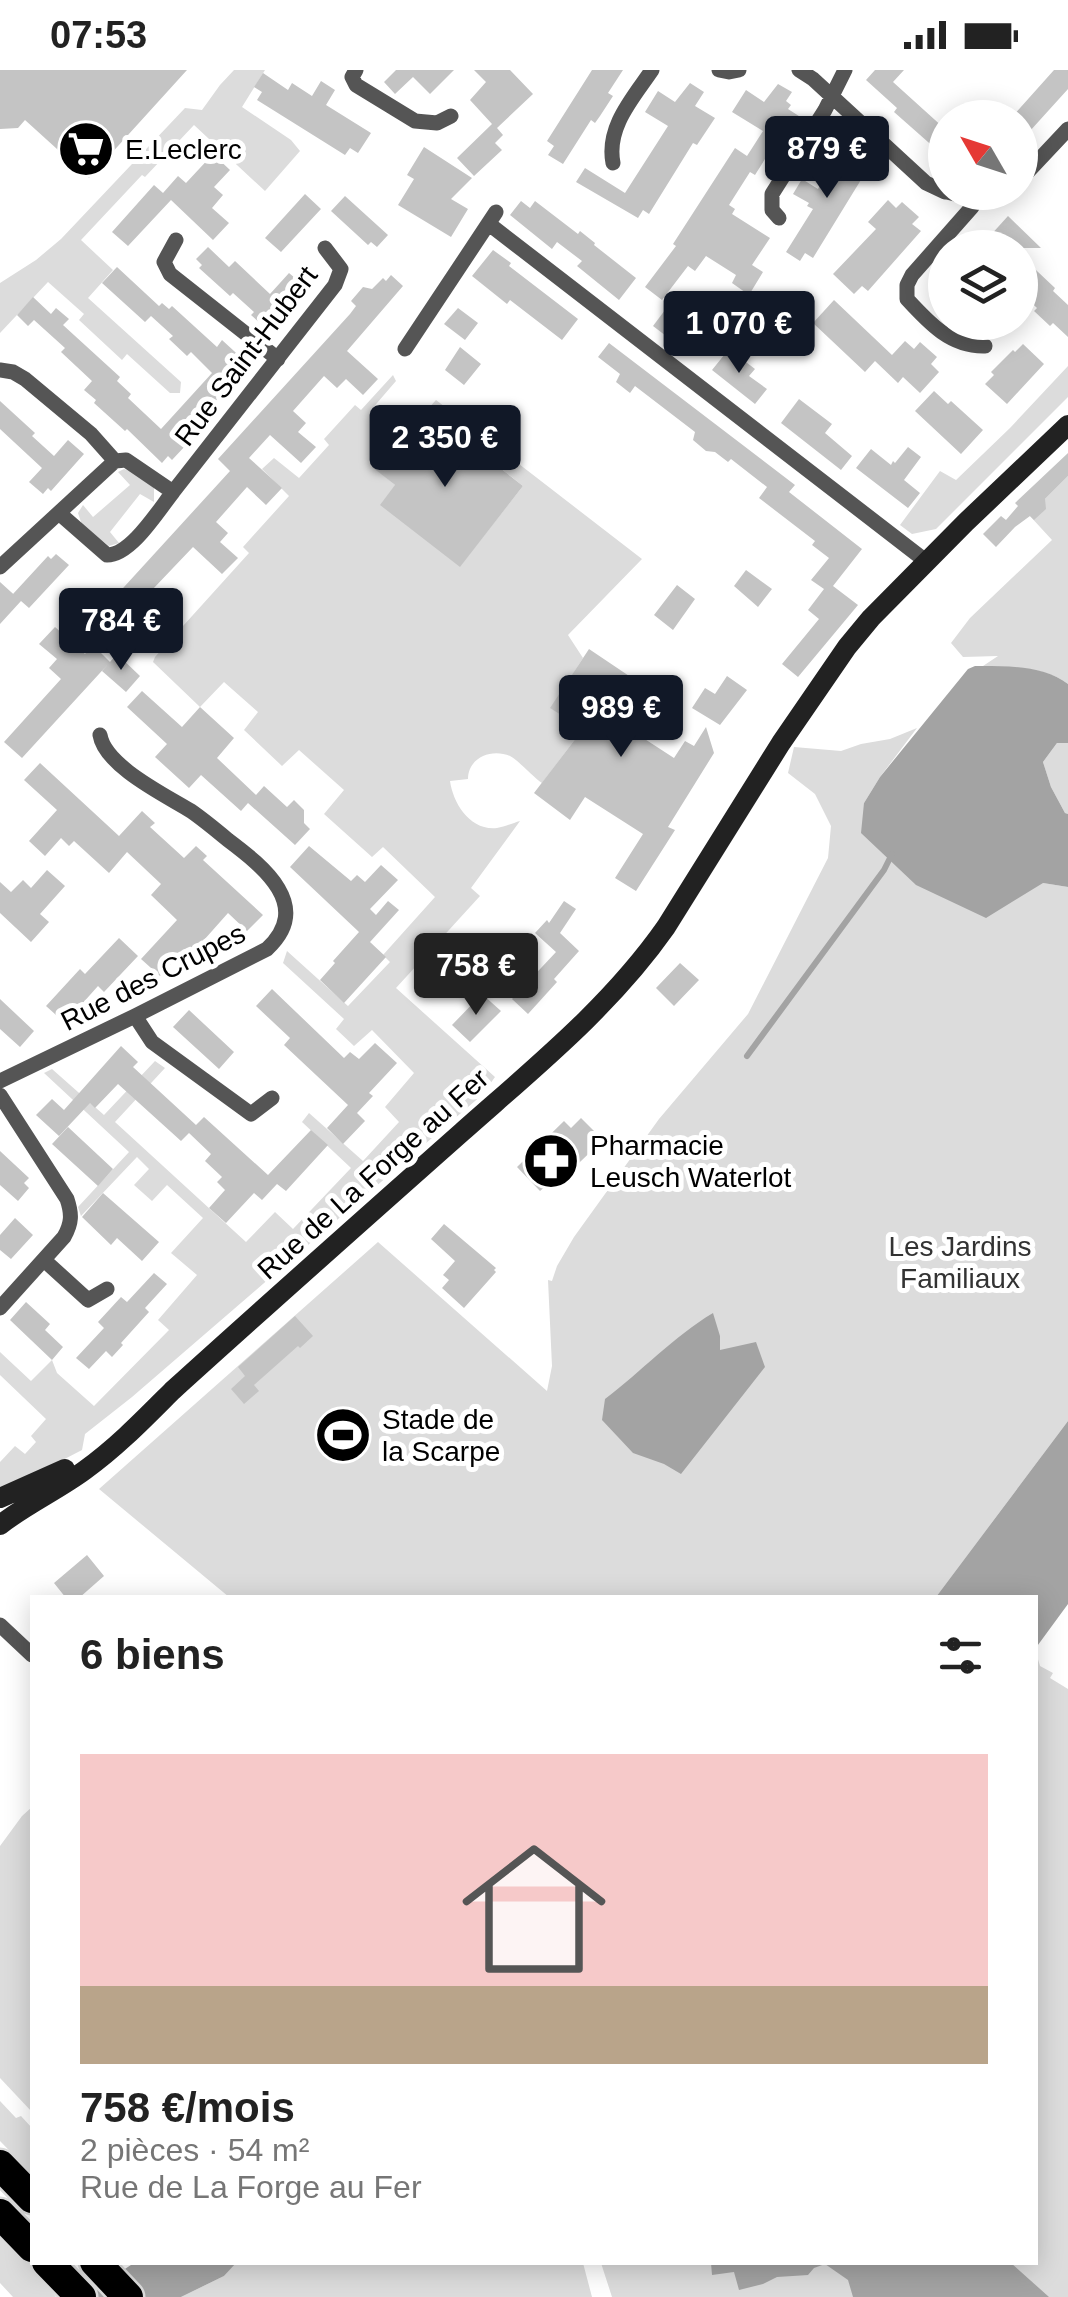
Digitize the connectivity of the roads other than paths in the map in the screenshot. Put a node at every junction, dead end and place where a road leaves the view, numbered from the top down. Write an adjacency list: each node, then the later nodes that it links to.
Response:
1 (356, 70): 8 (street)
2 (652, 70): 11 (street)
3 (719, 70): 4 (street)
4 (738, 70)
5 (798, 70): 7 (street)
6 (846, 70): 7 (street)
7 (831, 96): 12 (street); 14 (street)
8 (451, 116)
9 (1068, 129): 10 (street)
10 (1038, 161)
11 (613, 163)
12 (928, 184)
13 (969, 210): 17 (street)
14 (779, 218)
15 (176, 240): 19 (street)
16 (325, 248): 19 (street, Rue Saint-Hubert)
17 (986, 346)
18 (406, 349): 25 (street)
19 (278, 360): 23 (street, Rue Saint-Hubert)
20 (0, 370): 22 (street)
21 (1068, 425): 25 (main road, Rue de La Forge au Fer)
22 (115, 461): 23 (street); 24 (street)
23 (173, 492): 24 (street, Rue Saint-Hubert)
24 (59, 513): 26 (street)
25 (927, 562): 35 (main road, Rue de La Forge au Fer)
26 (0, 567)
27 (100, 735): 28 (street, Rue des Crupes)
28 (135, 1016): 29 (street, Rue des Crupes); 31 (street)
29 (0, 1081)
30 (0, 1095): 32 (street)
31 (272, 1098)
32 (44, 1260): 33 (street); 34 (street)
33 (106, 1290)
34 (0, 1308)
35 (172, 1391): 36 (main road); 37 (main road)
36 (0, 1498)
37 (0, 1525)
38 (0, 1625): 39 (street)
39 (30, 1652)
40 (0, 2164): 41 (highway)
41 (30, 2196)
42 (0, 2214): 43 (highway)
43 (30, 2245)
44 (50, 2265): 46 (highway)
45 (97, 2265): 47 (highway)
46 (75, 2292)
47 (128, 2297)

